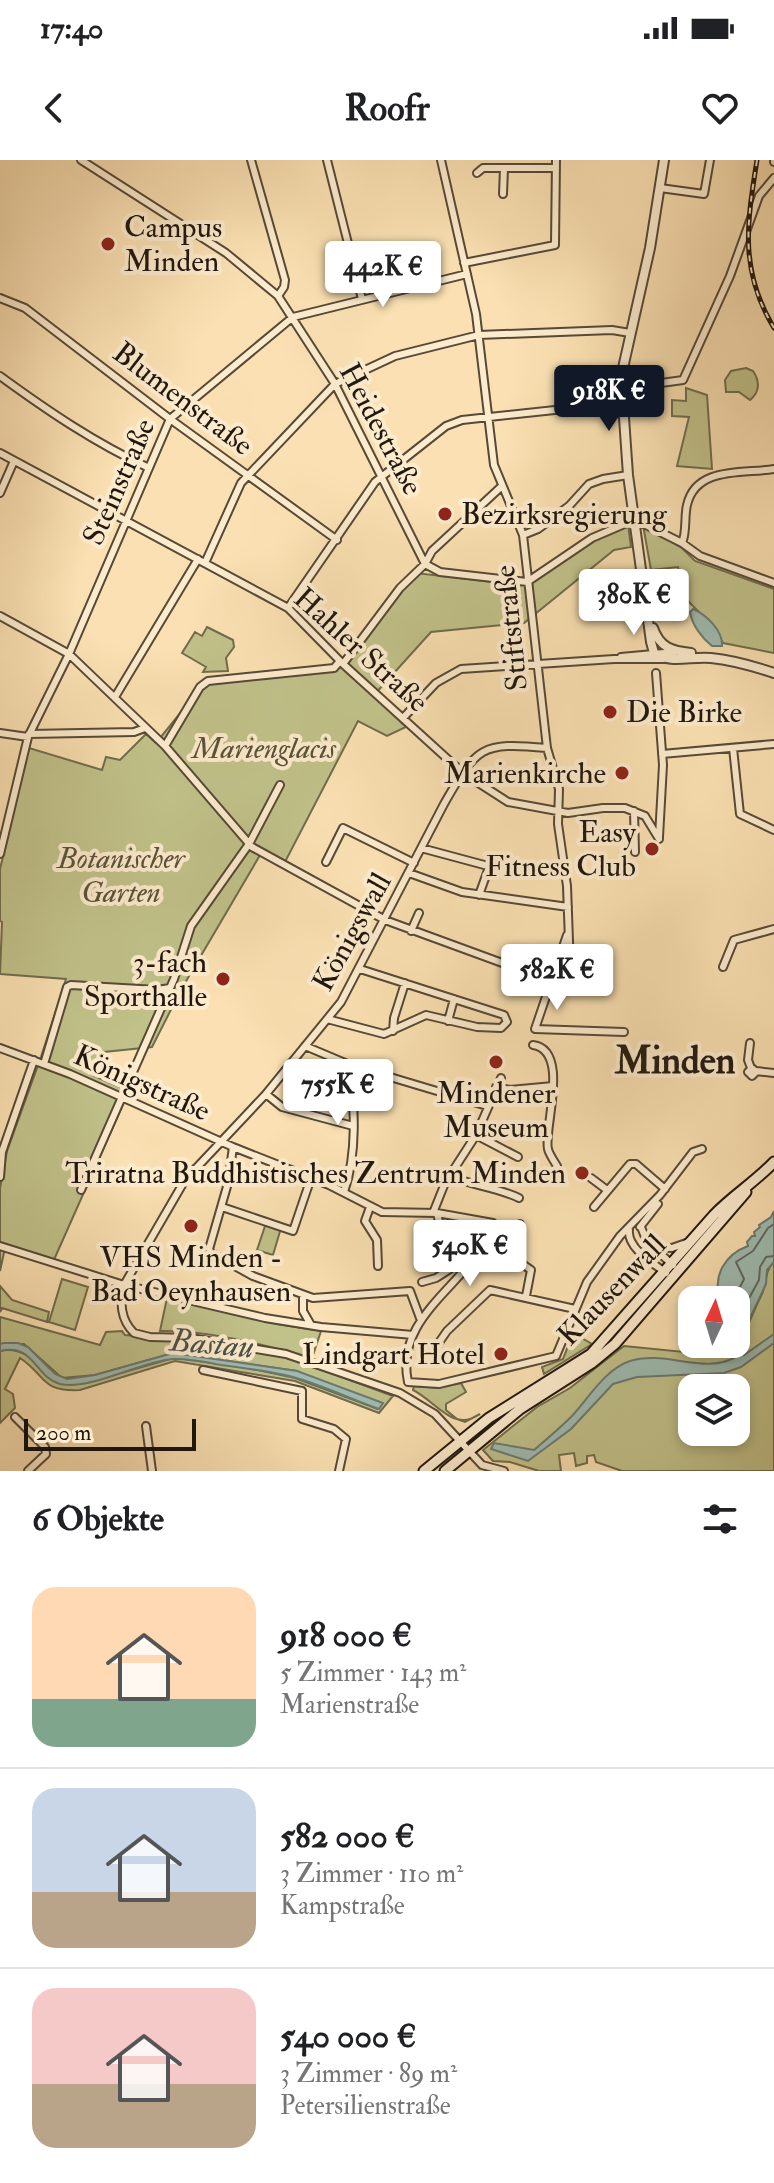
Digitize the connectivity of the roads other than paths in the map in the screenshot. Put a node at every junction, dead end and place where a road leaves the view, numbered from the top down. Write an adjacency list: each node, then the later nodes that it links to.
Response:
1 (81, 160): 15 (street, Heidestraße)
2 (251, 160): 15 (street)
3 (327, 160): 17 (street)
4 (441, 160): 13 (street, Stiftstraße)
5 (664, 160): 11 (street)
6 (710, 160): 11 (street)
7 (556, 164): 8 (street); 13 (street)
8 (504, 168): 9 (street); 12 (street)
9 (477, 173)
10 (774, 178): 23 (street)
11 (660, 188): 19 (street)
12 (503, 194)
13 (464, 263): 14 (street, Stiftstraße)
14 (467, 274): 17 (street, Steinstraße); 20 (street, Stiftstraße)
15 (278, 296): 18 (street, Heidestraße)
16 (0, 298): 25 (street, Blumenstraße)
17 (362, 299): 18 (street, Steinstraße)
18 (293, 317): 22 (street, Heidestraße); 25 (street, Steinstraße)
19 (630, 333): 20 (street); 23 (street)
20 (479, 335): 22 (street); 24 (street, Stiftstraße)
21 (0, 376): 28 (street)
22 (335, 384): 30 (street); 31 (street, Heidestraße)
23 (622, 401): 24 (street); 32 (street)
24 (489, 418): 31 (street); 33 (street, Stiftstraße)
25 (170, 419): 28 (street, Steinstraße); 30 (street, Blumenstraße)
26 (0, 453): 27 (street, Hahler Straße)
27 (14, 461): 34 (street); 35 (street, Hahler Straße)
28 (149, 468): 35 (street, Steinstraße)
29 (774, 469): 39 (street)
30 (247, 475): 38 (street, Blumenstraße); 40 (street)
31 (382, 475): 38 (street); 41 (street, Heidestraße)
32 (628, 475): 36 (street); 37 (street)
33 (502, 486): 37 (street, Stiftstraße); 41 (street)
34 (0, 493)
35 (126, 521): 40 (street, Hahler Straße); 49 (street, Steinstraße)
36 (634, 522): 39 (street); 42 (street); 46 (street)
37 (523, 535): 42 (street, Stiftstraße)
38 (337, 540): 44 (street)
39 (682, 543): 43 (street)
40 (201, 561): 44 (street, Hahler Straße); 56 (street)
41 (425, 564): 42 (street); 52 (street)
42 (527, 582): 53 (street, Stiftstraße)
43 (774, 583)
44 (288, 608): 52 (street, Hahler Straße)
45 (0, 616): 49 (street)
46 (649, 616): 47 (street); 48 (street)
47 (675, 652): 48 (street); 54 (street)
48 (654, 653): 50 (street); 51 (street)
49 (69, 654): 56 (street); 60 (street, Steinstraße)
50 (614, 659): 51 (street); 53 (street)
51 (663, 659): 54 (street)
52 (342, 662): 57 (street, Hahler Straße); 62 (street)
53 (537, 665): 57 (street); 63 (street, Stiftstraße)
54 (774, 671)
55 (656, 673): 65 (street)
56 (115, 697): 58 (street)
57 (403, 718): 66 (street, Hahler Straße)
58 (145, 728): 60 (street); 62 (street)
59 (0, 733): 60 (street)
60 (28, 736): 70 (street, Steinstraße)
61 (774, 744): 64 (street)
62 (165, 746): 72 (street)
63 (547, 748): 66 (street, Königswall); 69 (street, Stiftstraße)
64 (733, 748): 65 (street); 71 (street)
65 (662, 754): 68 (street)
66 (463, 773): 69 (street, Hahler Straße); 73 (street, Königswall)
67 (280, 785): 72 (street)
68 (634, 811): 69 (street, Hahler Straße); 74 (street)
69 (559, 812): 80 (street, Stiftstraße)
70 (3, 826): 75 (street, Steinstraße)
71 (774, 830)
72 (249, 844): 82 (street); 91 (street)
73 (421, 848): 77 (street, Königswall); 79 (street)
74 (635, 852)
75 (0, 854)
76 (326, 862): 77 (street)
77 (414, 863): 78 (street, Königswall)
78 (409, 873): 79 (street); 82 (street, Königswall)
79 (479, 895): 80 (street)
80 (568, 907): 85 (street, Stiftstraße)
81 (419, 913): 84 (street)
82 (385, 920): 84 (street); 87 (street, Königswall)
83 (774, 929): 86 (street)
84 (411, 931): 90 (street)
85 (569, 932): 88 (street); 88 (street, Stiftstraße)
86 (723, 967)
87 (360, 969): 89 (street); 93 (street, Königswall)
88 (555, 973): 90 (street)
89 (405, 983): 92 (street); 95 (street)
90 (548, 987): 96 (street)
91 (170, 988): 104 (street); 111 (street)
92 (454, 999): 94 (street); 94 (street)
93 (327, 1019): 95 (street); 101 (street, Königswall)
94 (448, 1021): 95 (street)
95 (393, 1031)
96 (604, 1032): 97 (street); 98 (street)
97 (624, 1032)
98 (608, 1040)
99 (750, 1043): 106 (street)
100 (533, 1045): 108 (street)
101 (305, 1046): 105 (street); 110 (street, Königswall)
102 (0, 1048): 103 (street, Königstraße)
103 (34, 1060): 104 (street, Königstraße); 123 (street)
104 (44, 1064): 111 (street, Königstraße)
105 (350, 1065): 112 (street); 113 (street)
106 (774, 1073)
107 (501, 1078): 109 (street)
108 (553, 1086): 109 (street); 120 (street)
109 (496, 1087): 112 (street)
110 (266, 1094): 113 (street); 115 (street, Königswall)
111 (122, 1097): 115 (street, Königstraße); 128 (street)
112 (487, 1106): 114 (street)
113 (353, 1126): 130 (street)
114 (476, 1135): 118 (street); 122 (street)
115 (223, 1142): 116 (street, Königstraße); 121 (street, Königswall)
116 (233, 1147): 124 (street, Königstraße); 126 (street)
117 (702, 1149): 131 (street)
118 (518, 1157)
119 (774, 1162): 127 (main road, Klausenwall)
120 (557, 1166)
121 (194, 1169): 126 (street); 150 (street, Königswall)
122 (450, 1176): 132 (street); 136 (street)
123 (0, 1177)
124 (311, 1178): 130 (street, Königstraße); 133 (street)
125 (591, 1178): 129 (street)
126 (228, 1183): 133 (street)
127 (750, 1186): 140 (main road, Klausenwall); 148 (main road, Klausenwall)
128 (81, 1190)
129 (607, 1190): 131 (street); 135 (street)
130 (344, 1192): 134 (street, Königstraße)
131 (666, 1192): 138 (street); 139 (street)
132 (519, 1198)
133 (222, 1207): 151 (street)
134 (370, 1207): 136 (street, Königstraße); 146 (street)
135 (594, 1207)
136 (435, 1213): 149 (street); 154 (street, Königstraße)
137 (520, 1224): 152 (street)
138 (641, 1227): 139 (street); 144 (street)
139 (629, 1230): 141 (street); 143 (street)
140 (692, 1240): 144 (street); 145 (main road, Klausenwall)
141 (629, 1241): 143 (street); 147 (street)
142 (0, 1246): 150 (street)
143 (613, 1247): 153 (street)
144 (653, 1247): 145 (street)
145 (672, 1263): 147 (main road, Klausenwall); 148 (street)
146 (378, 1266)
147 (665, 1272): 148 (street); 163 (main road, Klausenwall)
148 (676, 1275): 164 (main road, Klausenwall)
149 (422, 1282)
150 (124, 1285): 155 (street); 160 (street)
151 (303, 1295): 154 (street); 155 (street)
152 (526, 1296): 153 (street); 157 (street)
153 (575, 1309): 159 (street)
154 (420, 1318): 156 (street)
155 (311, 1325): 156 (street)
156 (413, 1335): 159 (street)
157 (438, 1344)
158 (203, 1370): 167 (street)
159 (408, 1382): 160 (street)
160 (400, 1393): 163 (street)
161 (15, 1417): 165 (street)
162 (146, 1426): 166 (street)
163 (459, 1442): 164 (street); 168 (main road, Klausenwall)
164 (468, 1452): 169 (main road, Klausenwall); 170 (street)
165 (28, 1471)
166 (152, 1471)
167 (339, 1471)
168 (424, 1471)
169 (445, 1471)
170 (504, 1471)

